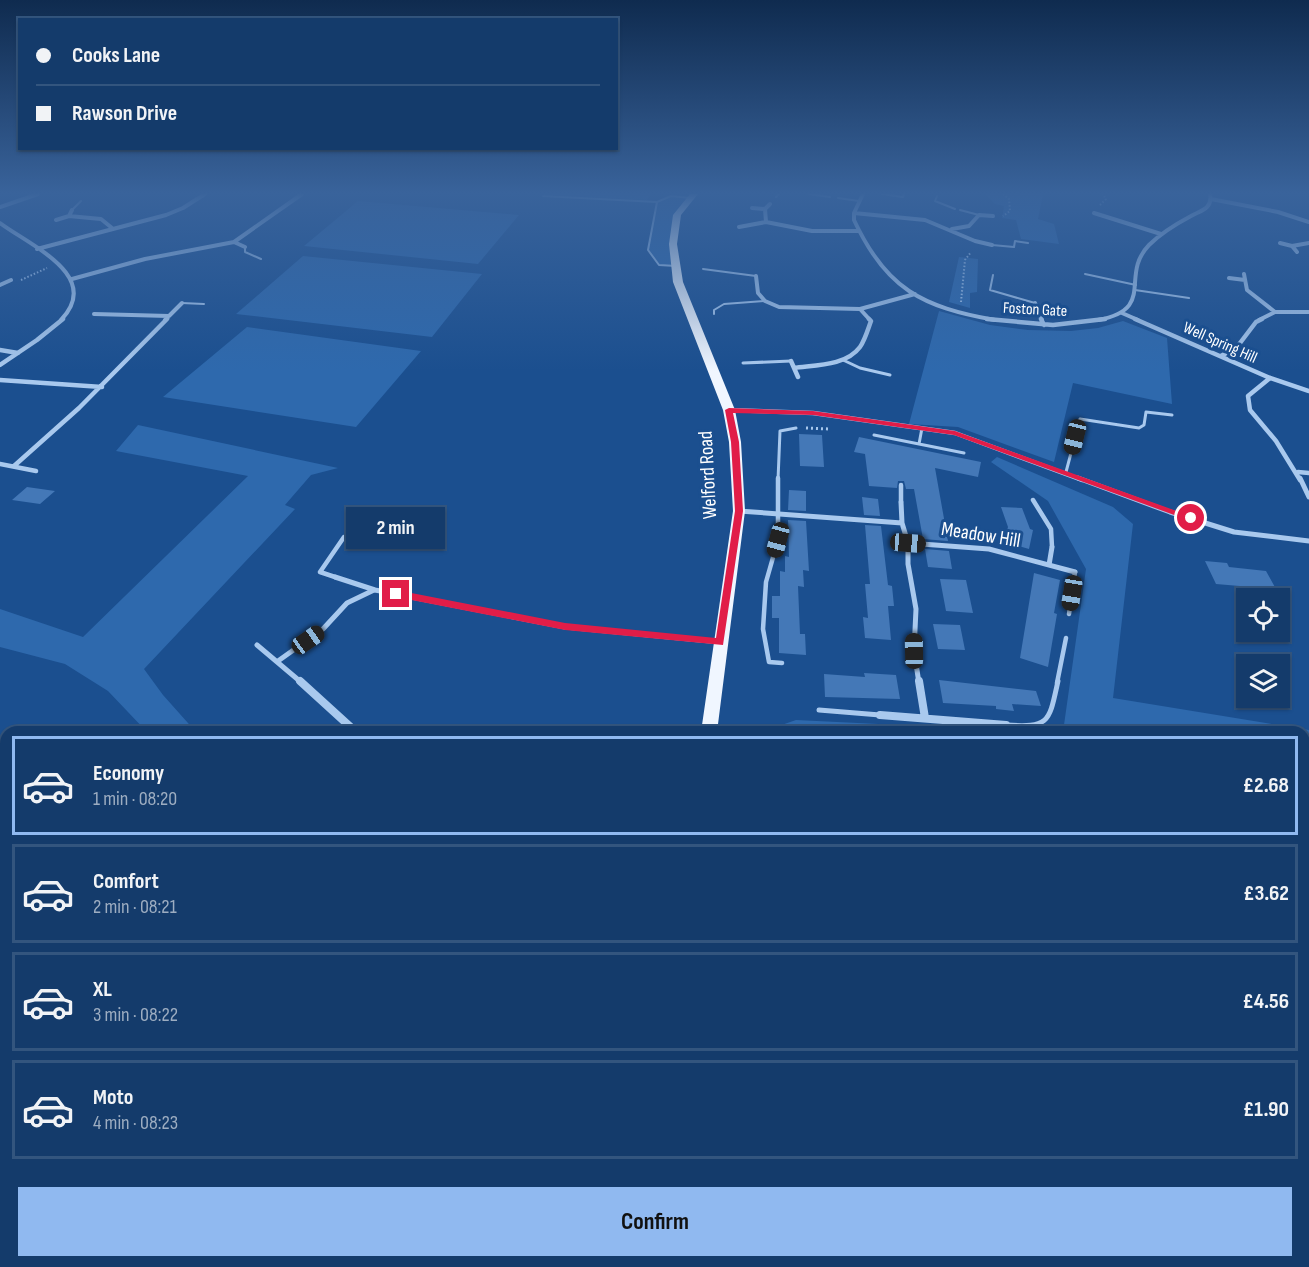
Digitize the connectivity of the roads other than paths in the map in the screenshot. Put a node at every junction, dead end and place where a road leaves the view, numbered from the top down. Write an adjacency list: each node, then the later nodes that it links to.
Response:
1 (42, 253): 16 (street)
2 (176, 253): 16 (street)
3 (248, 253): 8 (lane)
4 (650, 253): 9 (lane)
5 (674, 253): 9 (main road, Welford Road)
6 (871, 253): 21 (street, Foston Gate)
7 (1143, 253): 20 (street)
8 (261, 259)
9 (676, 266): 51 (main road, Welford Road)
10 (703, 269): 14 (lane)
11 (1085, 274): 20 (lane)
12 (1244, 274): 18 (street)
13 (993, 275): 25 (lane)
14 (756, 276): 23 (street)
15 (1229, 278): 18 (street)
16 (72, 279): 38 (street)
17 (11, 280): 19 (street)
18 (1245, 280): 28 (street)
19 (0, 285)
20 (1135, 288): 22 (lane); 31 (street)
21 (915, 294): 27 (street); 36 (street, Foston Gate)
22 (1189, 298)
23 (765, 301): 27 (street); 33 (lane)
24 (182, 303): 26 (lane); 34 (street)
25 (1035, 303): 36 (street)
26 (204, 304)
27 (860, 309): 40 (street)
28 (1275, 312): 29 (street); 39 (street)
29 (1300, 312): 30 (street); 35 (street)
30 (1309, 312)
31 (1122, 313): 36 (street, Foston Gate); 39 (street, Well Spring Hill)
32 (94, 314): 34 (street)
33 (714, 314)
34 (169, 316): 49 (street)
35 (1309, 319)
36 (1044, 325)
37 (0, 350): 38 (street)
38 (18, 352): 43 (street)
39 (1221, 357): 47 (street, Well Spring Hill)
40 (843, 360): 44 (street); 45 (lane)
41 (791, 361): 42 (lane); 44 (street)
42 (743, 363)
43 (0, 365)
44 (794, 368): 46 (street)
45 (890, 375)
46 (798, 377)
47 (1270, 378): 50 (street, Well Spring Hill); 61 (street)
48 (0, 380): 49 (street)
49 (102, 387): 59 (street)
50 (1309, 391)
51 (729, 410): 54 (street); 68 (main road, Welford Road)
52 (1172, 415): 62 (lane)
53 (796, 428): 69 (lane)
54 (922, 428): 56 (lane); 62 (street)
55 (874, 435): 56 (lane)
56 (919, 444): 57 (lane)
57 (964, 453)
58 (0, 464): 59 (street)
59 (14, 466): 60 (street)
60 (36, 471)
61 (1298, 471): 63 (street); 65 (street)
62 (1066, 472): 72 (street)
63 (1309, 473)
64 (901, 485): 67 (lane)
65 (1309, 498)
66 (1033, 500): 74 (lane)
67 (901, 502): 70 (street)
68 (739, 511): 69 (street); 81 (main road, Welford Road)
69 (778, 514): 70 (street); 84 (lane)
70 (902, 523): 73 (street)
71 (344, 537): 77 (lane)
72 (1309, 541)
73 (908, 543): 75 (street, Meadow Hill); 87 (street)
74 (1052, 547): 75 (street)
75 (1049, 565): 76 (street, Meadow Hill)
76 (1076, 572): 79 (lane)
77 (334, 578): 78 (street)
78 (375, 590): 81 (street); 83 (street)
79 (1069, 614)
80 (1066, 638): 92 (lane)
81 (720, 642): 90 (main road, Welford Road)
82 (257, 645): 83 (street)
83 (278, 661): 89 (street)
84 (782, 663)
85 (819, 710): 86 (lane)
86 (880, 715): 87 (street)
87 (925, 718): 88 (street)
88 (1006, 725): 91 (lane)
89 (349, 726)
90 (710, 726)
91 (1020, 726)
92 (1036, 726)

